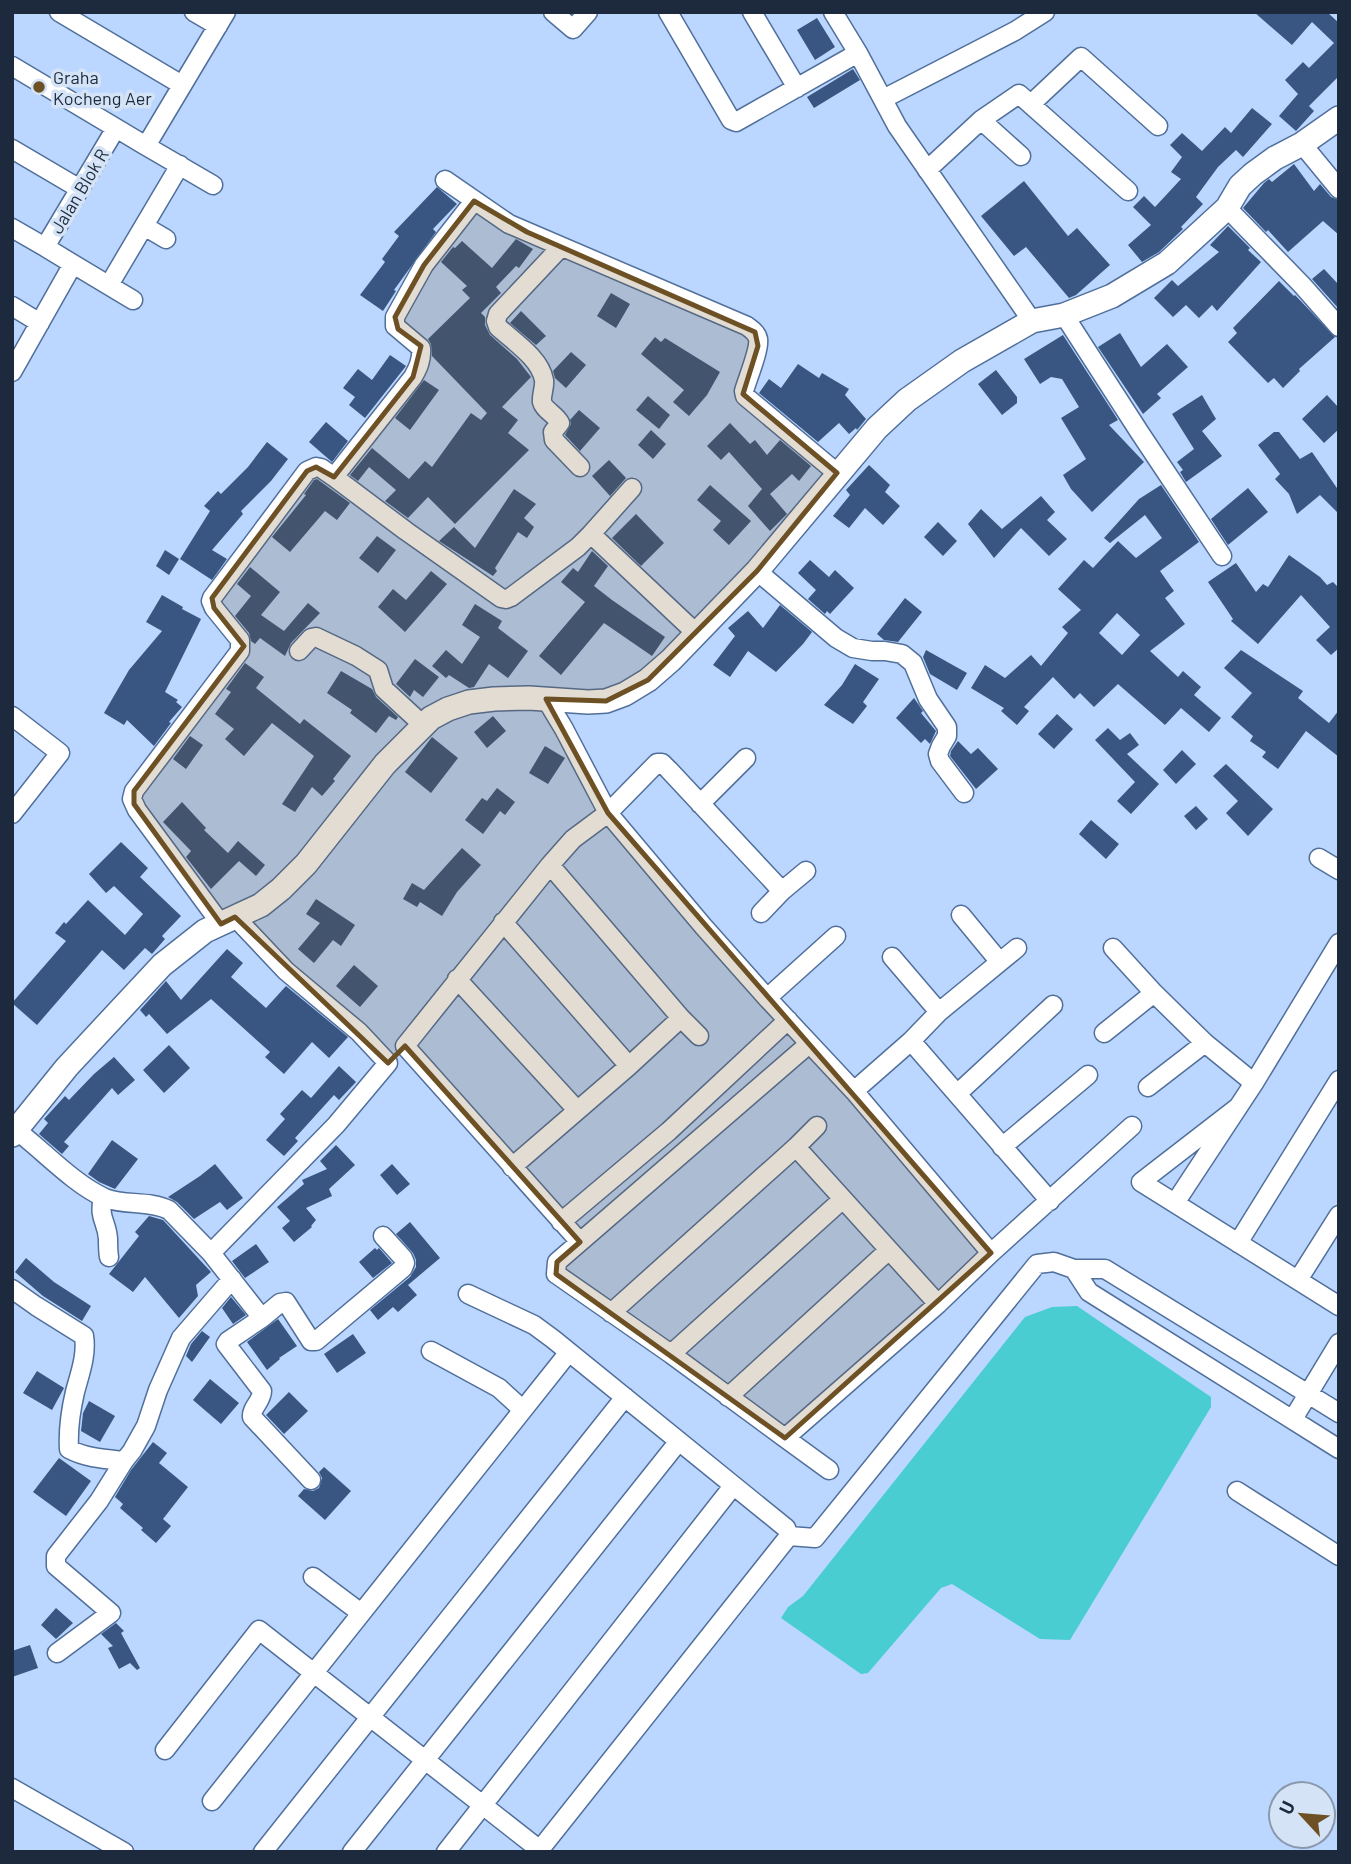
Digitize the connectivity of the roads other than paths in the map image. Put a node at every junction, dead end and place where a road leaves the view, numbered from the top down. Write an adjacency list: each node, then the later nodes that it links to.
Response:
1 (59, 12): 12 (street)
2 (194, 12): 9 (street)
3 (553, 12): 4 (street)
4 (588, 12)
5 (668, 12): 13 (street)
6 (752, 12): 13 (street)
7 (833, 12): 10 (street)
8 (1045, 12): 14 (street)
9 (222, 19): 12 (street)
10 (858, 53): 13 (street); 14 (street)
11 (12, 66): 19 (street)
12 (182, 85): 21 (street)
13 (797, 88)
14 (883, 99): 25 (street)
15 (1031, 104): 17 (street); 18 (street); 30 (street)
16 (1339, 118): 20 (street)
17 (981, 120): 23 (street); 25 (street)
18 (1158, 126)
19 (116, 128): 21 (street, Jalan Blok R); 28 (street, Jalan Blok R)
20 (1302, 144): 29 (street); 32 (street)
21 (146, 146): 24 (street, Jalan Blok R)
22 (12, 149): 28 (street)
23 (1021, 156)
24 (180, 165): 27 (street, Jalan Blok R); 33 (street)
25 (927, 170): 43 (street)
26 (445, 180): 31 (street)
27 (213, 185)
28 (80, 189): 36 (street, Jalan Blok R)
29 (1339, 189)
30 (1128, 191)
31 (474, 201): 37 (street); 49 (street)
32 (1227, 208): 42 (street); 45 (street)
33 (144, 226): 35 (street); 39 (street)
34 (12, 228): 36 (street)
35 (166, 239)
36 (45, 247): 38 (street, Jalan Blok R)
37 (561, 247): 47 (street); 48 (street)
38 (73, 264): 39 (street, Jalan Blok R); 44 (street)
39 (109, 285): 40 (street, Jalan Blok R)
40 (134, 300)
41 (12, 306): 44 (street)
42 (1064, 315): 43 (street); 52 (street)
43 (1032, 321): 48 (street)
44 (40, 323): 46 (street)
45 (1339, 327)
46 (12, 372)
47 (580, 467)
48 (837, 474): 53 (street)
49 (334, 477): 51 (street); 71 (street)
50 (632, 488): 51 (street)
51 (591, 534): 54 (street)
52 (1222, 556)
53 (757, 570): 54 (street); 60 (street)
54 (697, 634): 56 (street)
55 (299, 651): 58 (street)
56 (546, 699): 58 (street); 62 (street)
57 (12, 716): 63 (street)
58 (423, 725): 71 (street)
59 (746, 758): 61 (street)
60 (964, 793)
61 (700, 804): 62 (street); 68 (street)
62 (608, 813): 65 (street); 81 (street)
63 (12, 814)
64 (1319, 858): 66 (street)
65 (550, 865): 72 (street); 84 (street)
66 (1339, 870)
67 (806, 871): 68 (street)
68 (782, 891): 69 (street)
69 (761, 913)
70 (961, 915): 78 (street)
71 (228, 921): 92 (street); 104 (street)
72 (503, 922): 79 (street); 93 (street)
73 (836, 936): 81 (street)
74 (1339, 943): 96 (street)
75 (1017, 948): 78 (street)
76 (1113, 948): 80 (street)
77 (892, 957): 83 (street)
78 (999, 961): 83 (street)
79 (457, 979): 91 (street); 101 (street)
80 (1154, 993): 86 (street); 89 (street)
81 (767, 998): 85 (street)
82 (1053, 1005): 99 (street)
83 (939, 1012): 88 (street)
84 (681, 1018): 87 (street); 93 (street)
85 (788, 1020): 90 (street); 113 (street)
86 (1104, 1033)
87 (699, 1037)
88 (911, 1041): 98 (street); 99 (street)
89 (1205, 1043): 96 (street); 97 (street)
90 (809, 1044): 98 (street); 115 (street)
91 (405, 1046): 92 (street); 107 (street)
92 (388, 1063): 118 (street)
93 (629, 1066): 101 (street)
94 (1088, 1075): 106 (street)
95 (1339, 1080): 116 (street)
96 (1254, 1083): 100 (street)
97 (1148, 1087)
98 (854, 1091): 119 (street)
99 (957, 1094): 106 (street)
100 (1238, 1107): 111 (street); 111 (street)
101 (577, 1110): 107 (street)
102 (817, 1126): 105 (street)
103 (1132, 1126): 110 (street)
104 (14, 1130): 108 (street)
105 (796, 1147): 109 (street); 128 (street)
106 (1002, 1147): 110 (street)
107 (512, 1167): 113 (street)
108 (103, 1197): 118 (street); 120 (street)
109 (843, 1199): 117 (street); 133 (street)
110 (1050, 1201): 119 (street)
111 (1175, 1203): 116 (street)
112 (1339, 1214): 123 (street)
113 (561, 1222): 115 (street)
114 (383, 1236): 129 (street)
115 (580, 1242): 128 (street)
116 (1238, 1242): 123 (street)
117 (890, 1250): 126 (street); 135 (street)
118 (211, 1253): 122 (street)
119 (991, 1253): 126 (street)
120 (109, 1257)
121 (1074, 1269): 134 (street); 139 (street); 148 (street)
122 (232, 1279): 129 (street); 143 (street)
123 (1298, 1280): 127 (street)
124 (12, 1289): 143 (street)
125 (468, 1294): 132 (street)
126 (938, 1304): 140 (street)
127 (1339, 1306)
128 (611, 1313): 133 (street)
129 (262, 1318): 145 (street)
130 (1339, 1342): 134 (street)
131 (431, 1351): 137 (street)
132 (569, 1352): 136 (street); 137 (street)
133 (671, 1354): 135 (street)
134 (1308, 1394): 138 (street); 139 (street)
135 (728, 1396): 140 (street)
136 (625, 1397): 141 (street); 154 (street)
137 (523, 1409): 151 (street)
138 (1339, 1413)
139 (1293, 1419): 142 (street)
140 (785, 1438): 144 (street)
141 (678, 1441): 146 (street); 156 (street)
142 (1339, 1449)
143 (124, 1461): 152 (street)
144 (829, 1470)
145 (311, 1480)
146 (733, 1486): 148 (street); 159 (street)
147 (1237, 1491): 149 (street)
148 (789, 1536): 160 (street)
149 (1339, 1556)
150 (313, 1577): 151 (street)
151 (361, 1613): 153 (street)
152 (57, 1653)
153 (314, 1673): 154 (street); 155 (street); 158 (street)
154 (370, 1717): 156 (street); 162 (street)
155 (165, 1750)
156 (425, 1760): 159 (street); 163 (street)
157 (12, 1788): 161 (street)
158 (212, 1801)
159 (482, 1805): 160 (street); 164 (street)
160 (539, 1851)
161 (124, 1852)
162 (263, 1852)
163 (352, 1852)
164 (446, 1852)

